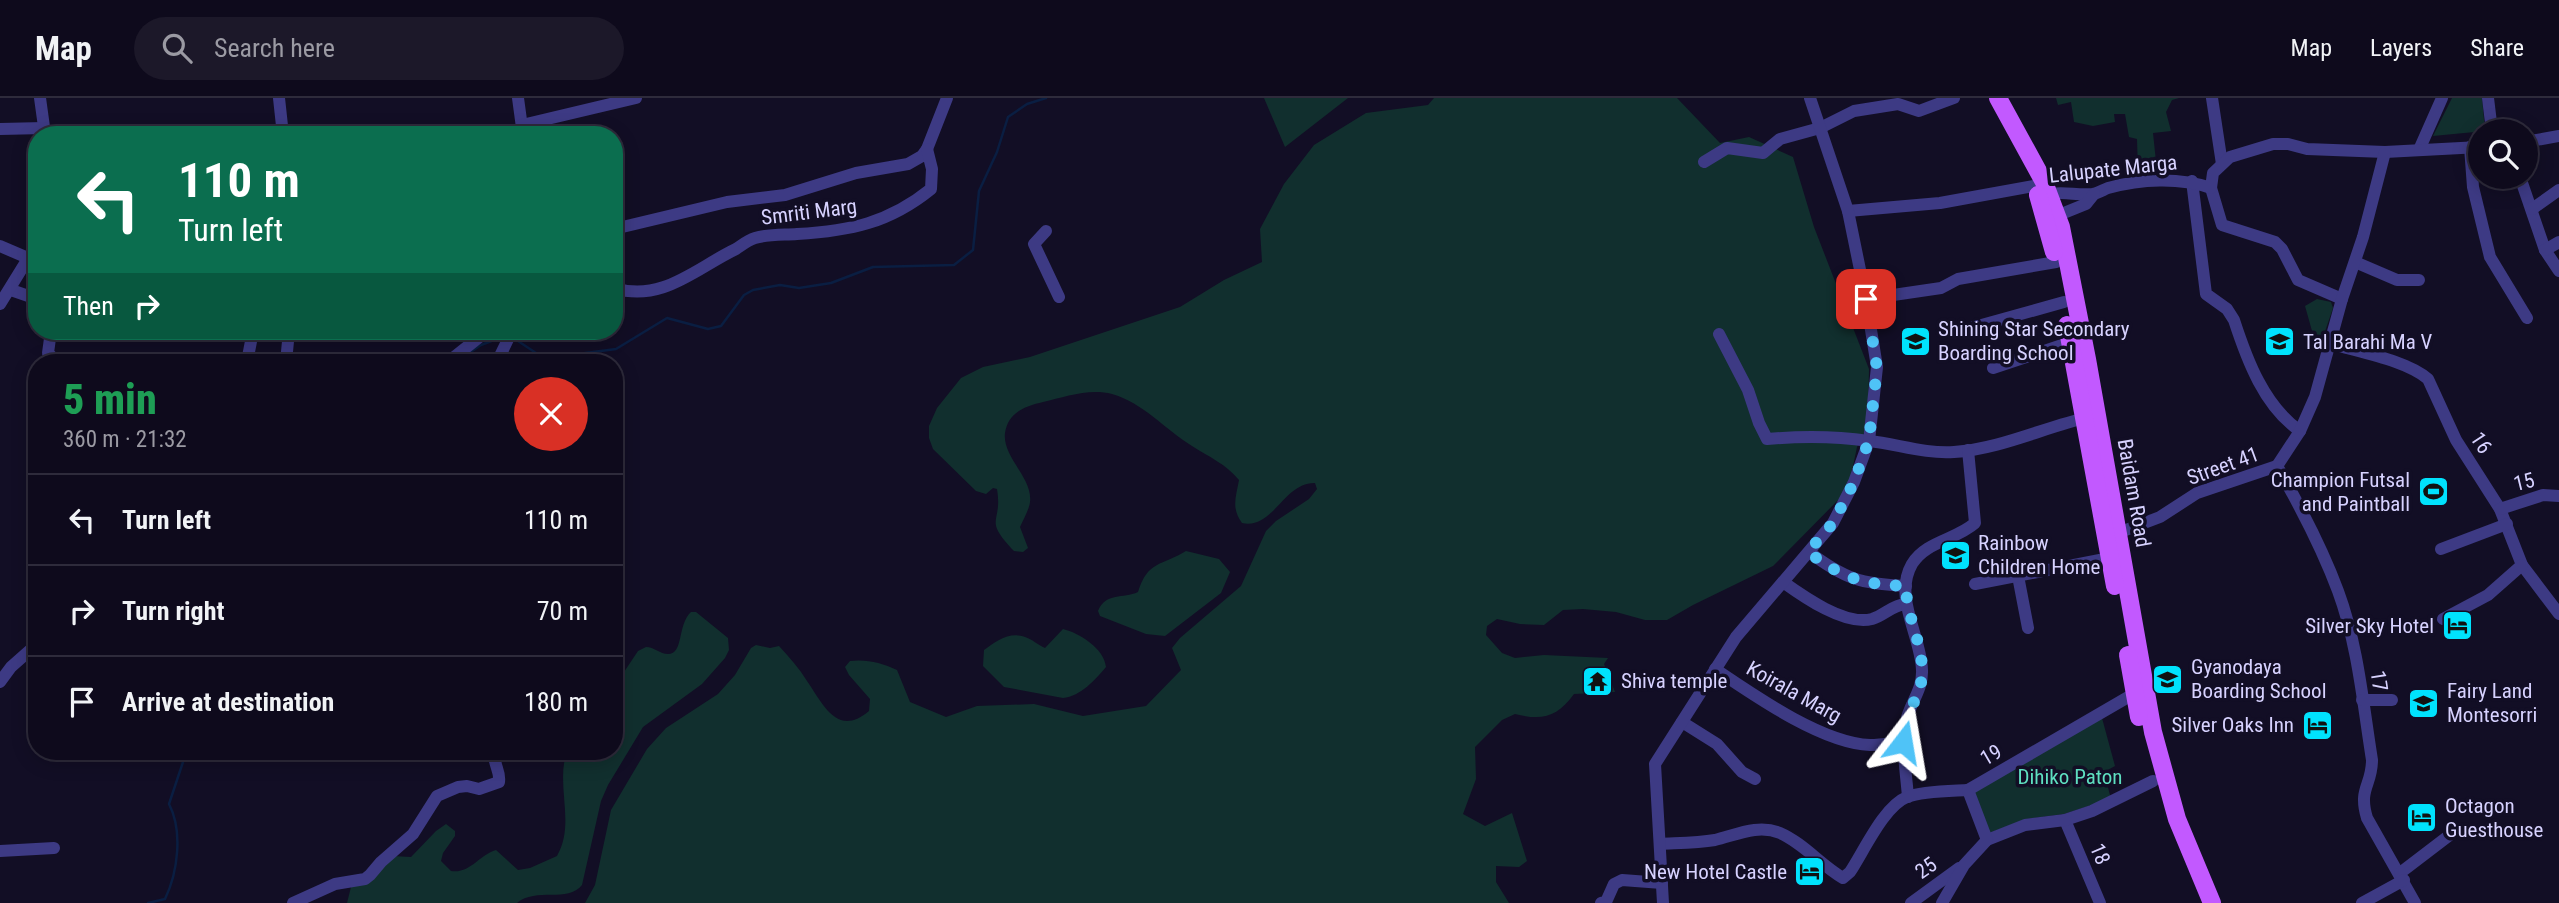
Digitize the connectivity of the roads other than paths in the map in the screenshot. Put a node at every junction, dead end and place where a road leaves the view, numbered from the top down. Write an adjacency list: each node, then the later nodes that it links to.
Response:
1 (40, 98): 14 (street)
2 (279, 98): 15 (street)
3 (518, 98): 16 (street)
4 (636, 98): 17 (street)
5 (947, 98): 24 (street)
6 (1810, 98): 18 (street)
7 (1954, 98): 18 (street)
8 (1985, 98): 34 (main road, Baidam Road)
9 (1998, 98): 34 (main road, Baidam Road)
10 (2212, 98): 28 (street)
11 (2442, 98): 25 (street)
12 (2487, 98): 13 (street)
13 (2490, 119)
14 (44, 126)
15 (282, 126)
16 (522, 126)
17 (536, 126)
18 (1820, 128): 27 (street); 37 (street)
19 (0, 129): 20 (street)
20 (28, 130)
21 (2559, 136): 22 (street)
22 (2538, 140)
23 (2468, 147): 25 (street)
24 (927, 149): 39 (street); 50 (street, Smriti Marg)
25 (2419, 150): 26 (street)
26 (2385, 152): 28 (street); 46 (street)
27 (1704, 162)
28 (2222, 164): 30 (street)
29 (2192, 181): 30 (street); 35 (street, Lalupate Marga); 66 (street)
30 (2211, 188): 54 (street)
31 (2473, 189): 57 (street)
32 (2524, 189): 36 (street)
33 (2559, 190): 36 (street)
34 (2040, 192): 35 (street, Lalupate Marga); 37 (street, Lalupate Marga); 38 (main road, Baidam Road)
35 (2094, 194): 38 (street)
36 (2532, 209): 43 (street)
37 (1848, 211): 53 (street)
38 (2052, 218): 45 (main road, Baidam Road); 65 (main road, Baidam Road)
39 (623, 227)
40 (1046, 231): 52 (street)
41 (2559, 242): 43 (street)
42 (0, 246): 44 (street)
43 (2545, 250): 47 (street)
44 (28, 258): 49 (street)
45 (2056, 261): 53 (street); 55 (main road, Baidam Road)
46 (2355, 262): 48 (street); 54 (street)
47 (2559, 271)
48 (2419, 280)
49 (10, 290): 51 (street); 56 (street)
50 (623, 291)
51 (28, 296)
52 (1059, 297)
53 (1866, 299): 67 (street)
54 (2342, 299): 62 (street)
55 (2064, 302): 58 (street); 61 (main road, Baidam Road)
56 (0, 304)
57 (2527, 318)
58 (1961, 331)
59 (1719, 334): 67 (street)
60 (475, 340): 63 (street)
61 (2071, 342): 64 (street); 65 (main road, Baidam Road)
62 (2329, 343): 66 (street); 71 (street, 16 / 16)
63 (458, 354)
64 (1993, 368)
65 (2091, 417): 68 (street); 73 (main road, Baidam Road)
66 (2300, 431): 69 (street)
67 (1869, 440): 68 (street); 75 (street)
68 (1968, 450): 81 (street)
69 (2277, 466): 73 (street, Street 41); 91 (street, 17 / 17)
70 (2559, 496): 71 (street, 15 / 15)
71 (2500, 509): 72 (street, 16 / 16)
72 (2507, 524): 74 (street); 77 (street, 16 / 16)
73 (2112, 535): 76 (main road, Baidam Road); 89 (main road, Baidam Road)
74 (2441, 549)
75 (1808, 552): 79 (street); 81 (street)
76 (2110, 558): 78 (street); 89 (main road, Baidam Road)
77 (2522, 565): 83 (street, 16 / 16); 84 (street)
78 (2018, 576): 80 (street); 85 (street)
79 (1783, 582): 82 (street); 87 (street)
80 (1975, 584)
81 (1906, 586): 82 (street)
82 (1906, 604): 93 (street)
83 (2559, 614)
84 (2443, 619)
85 (2028, 628)
86 (28, 652): 88 (street)
87 (1715, 669): 92 (street); 93 (street, Koirala Marg)
88 (0, 682)
89 (2140, 690): 96 (main road, Baidam Road); 97 (street, 19); 115 (main road, Baidam Road)
90 (2392, 699): 91 (street)
91 (2362, 700): 106 (street, 17 / 17)
92 (1682, 722): 95 (street); 102 (street)
93 (1903, 742): 98 (street)
94 (494, 760): 108 (street)
95 (1755, 779)
96 (2153, 781): 99 (street); 114 (main road, Baidam Road)
97 (1968, 790): 98 (street); 101 (street, 19)
98 (1908, 797): 102 (street)
99 (2065, 820): 101 (street); 113 (street, 18 / 18)
100 (2455, 831): 106 (street)
101 (1987, 840): 105 (street)
102 (1660, 844): 107 (street)
103 (54, 848): 104 (street)
104 (0, 851)
105 (1964, 865): 111 (street, 25 / 25); 112 (street)
106 (2402, 877): 116 (street); 117 (street, 17 / 17)
107 (1662, 883): 109 (street); 110 (street)
108 (293, 903)
109 (1601, 903)
110 (1662, 903)
111 (1911, 903)
112 (1942, 903)
113 (2100, 903)
114 (2199, 903)
115 (2212, 903)
116 (2362, 903)
117 (2415, 903)

